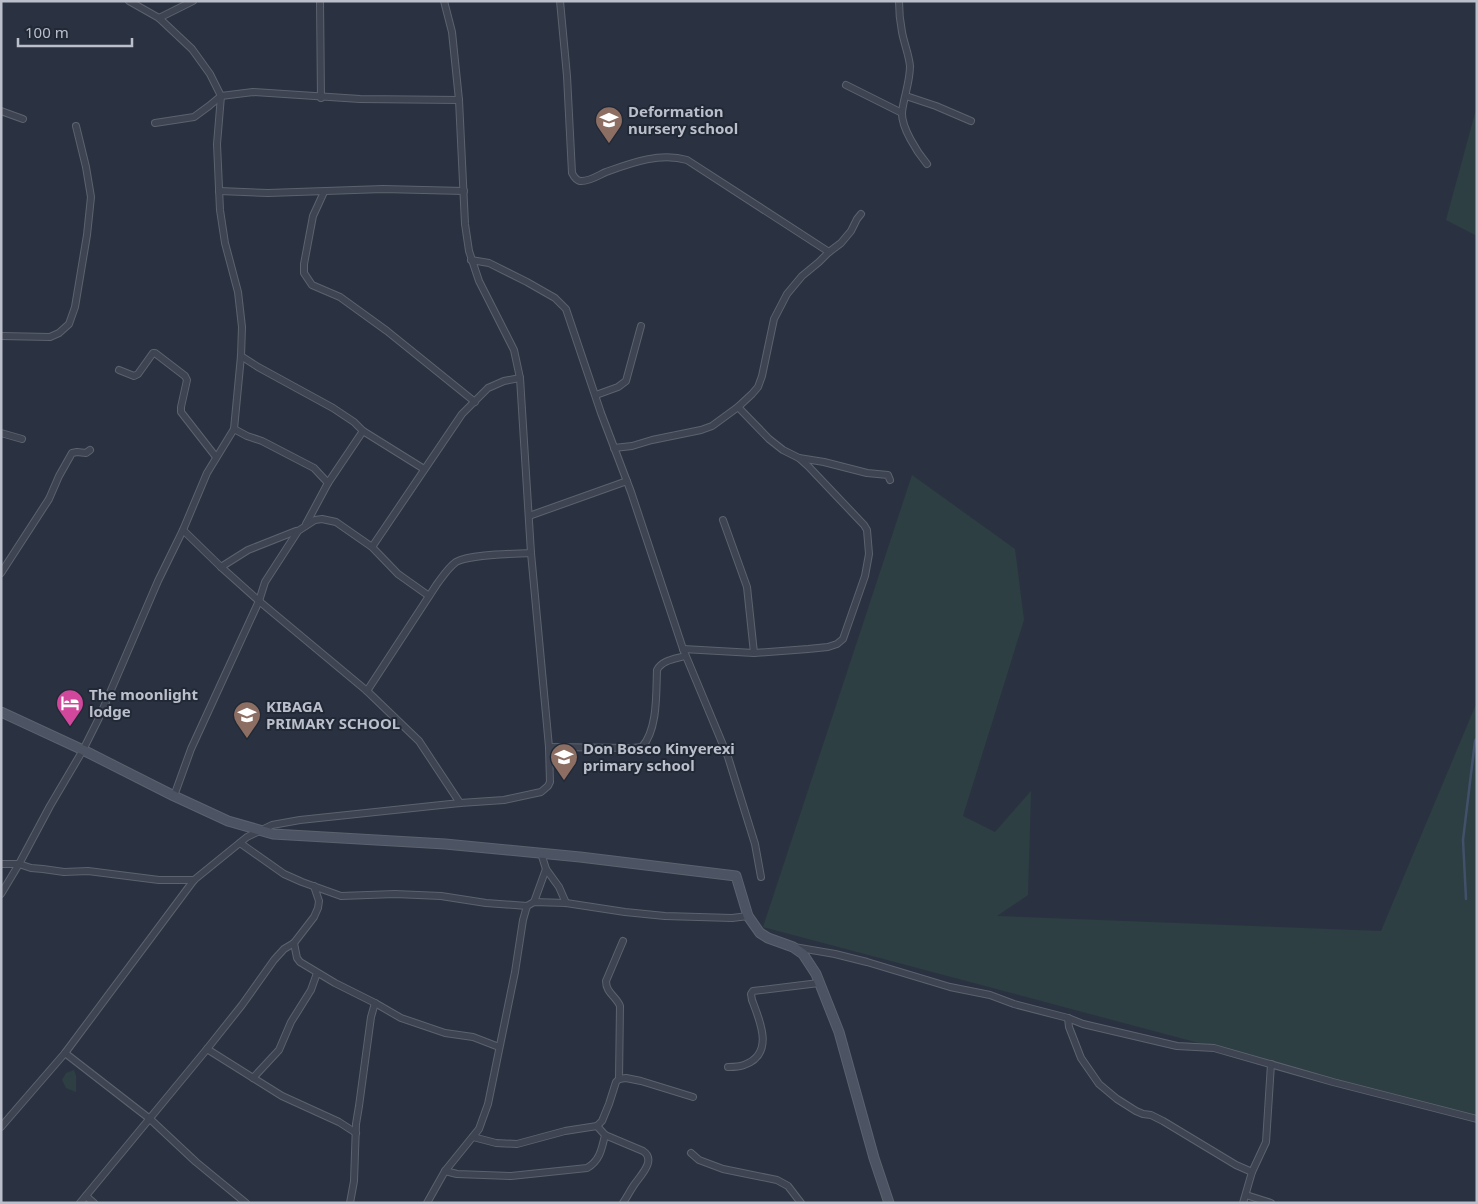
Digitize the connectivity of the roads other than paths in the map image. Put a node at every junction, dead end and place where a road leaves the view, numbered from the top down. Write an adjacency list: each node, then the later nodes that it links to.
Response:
1 (129, 1): 7 (street)
2 (193, 1): 7 (street)
3 (320, 1): 11 (street)
4 (444, 1): 12 (street)
5 (560, 1): 24 (street)
6 (898, 1): 10 (street)
7 (159, 18): 9 (street)
8 (846, 85): 14 (street)
9 (221, 96): 11 (street); 17 (street); 20 (street)
10 (906, 96): 14 (street); 16 (street)
11 (321, 98): 12 (street)
12 (459, 100): 21 (street)
13 (1, 110): 15 (street)
14 (902, 113): 19 (street)
15 (23, 119)
16 (971, 121)
17 (155, 123)
18 (76, 126): 27 (street)
19 (927, 164)
20 (219, 191): 22 (street); 28 (street)
21 (464, 191): 22 (street); 25 (street)
22 (324, 192): 32 (street)
23 (861, 214): 24 (street)
24 (829, 252): 33 (street)
25 (472, 260): 30 (street); 31 (street)
26 (641, 326): 31 (street)
27 (1, 336)
28 (241, 356): 34 (street); 35 (street)
29 (119, 370): 40 (street)
30 (520, 378): 32 (street); 46 (street)
31 (596, 395): 38 (street)
32 (475, 402): 42 (street)
33 (738, 407): 38 (street); 41 (street)
34 (234, 429): 40 (street); 45 (street)
35 (363, 431): 42 (street); 45 (street)
36 (1, 433): 37 (street)
37 (22, 439)
38 (614, 448): 44 (street)
39 (90, 450): 54 (street)
40 (216, 457): 49 (street)
41 (799, 458): 43 (street); 58 (street)
42 (424, 470): 51 (street)
43 (890, 480)
44 (627, 482): 46 (street); 57 (street)
45 (328, 483): 48 (street)
46 (529, 516): 52 (street)
47 (724, 520): 58 (street)
48 (305, 526): 50 (street); 51 (street)
49 (183, 530): 53 (street); 62 (street)
50 (298, 531): 53 (street); 56 (street)
51 (372, 547): 55 (street)
52 (531, 553): 55 (street); 61 (street)
53 (221, 567): 56 (street)
54 (1, 573)
55 (429, 596): 59 (street)
56 (259, 601): 59 (street); 63 (street)
57 (684, 653): 58 (street); 61 (street); 71 (street)
58 (754, 653)
59 (367, 691): 64 (street)
60 (1, 712): 62 (street)
61 (548, 747): 64 (street)
62 (83, 750): 63 (street); 69 (street)
63 (174, 796): 65 (street)
64 (460, 803): 65 (street)
65 (260, 831): 66 (street); 67 (street)
66 (240, 843): 72 (street); 73 (street)
67 (541, 853): 70 (street); 78 (street)
68 (1, 864): 69 (street)
69 (19, 864): 72 (street); 74 (street)
70 (546, 869): 75 (street); 76 (street)
71 (762, 877)
72 (194, 880): 88 (street)
73 (314, 886): 77 (street); 80 (street)
74 (1, 894)
75 (534, 902): 76 (street); 77 (street)
76 (566, 903): 78 (street)
77 (527, 906): 86 (street)
78 (748, 916): 81 (street)
79 (623, 941): 92 (street)
80 (294, 943): 82 (street); 87 (street)
81 (793, 947): 83 (street); 85 (street)
82 (317, 973): 84 (street); 91 (street)
83 (819, 982): 90 (street); 113 (street)
84 (375, 1003): 86 (street); 98 (street)
85 (1068, 1018): 89 (street); 103 (street)
86 (499, 1047): 100 (street)
87 (207, 1049): 91 (street); 94 (street)
88 (65, 1053): 94 (street); 97 (street)
89 (1271, 1064): 95 (street); 103 (street)
90 (728, 1067)
91 (253, 1078): 98 (street)
92 (619, 1079): 93 (street); 96 (street)
93 (693, 1097)
94 (150, 1119): 105 (street); 108 (street)
95 (1477, 1119)
96 (597, 1126): 99 (street); 100 (street)
97 (1, 1127)
98 (356, 1134): 109 (street)
99 (605, 1135): 102 (street); 111 (street)
100 (473, 1138): 102 (street)
101 (691, 1153): 112 (street)
102 (445, 1170): 110 (street)
103 (1252, 1172): 104 (street)
104 (1246, 1195): 114 (street); 115 (street)
105 (86, 1196): 106 (street); 107 (street)
106 (80, 1203)
107 (94, 1203)
108 (246, 1203)
109 (350, 1203)
110 (427, 1203)
111 (623, 1203)
112 (801, 1203)
113 (889, 1203)
114 (1244, 1203)
115 (1271, 1203)

